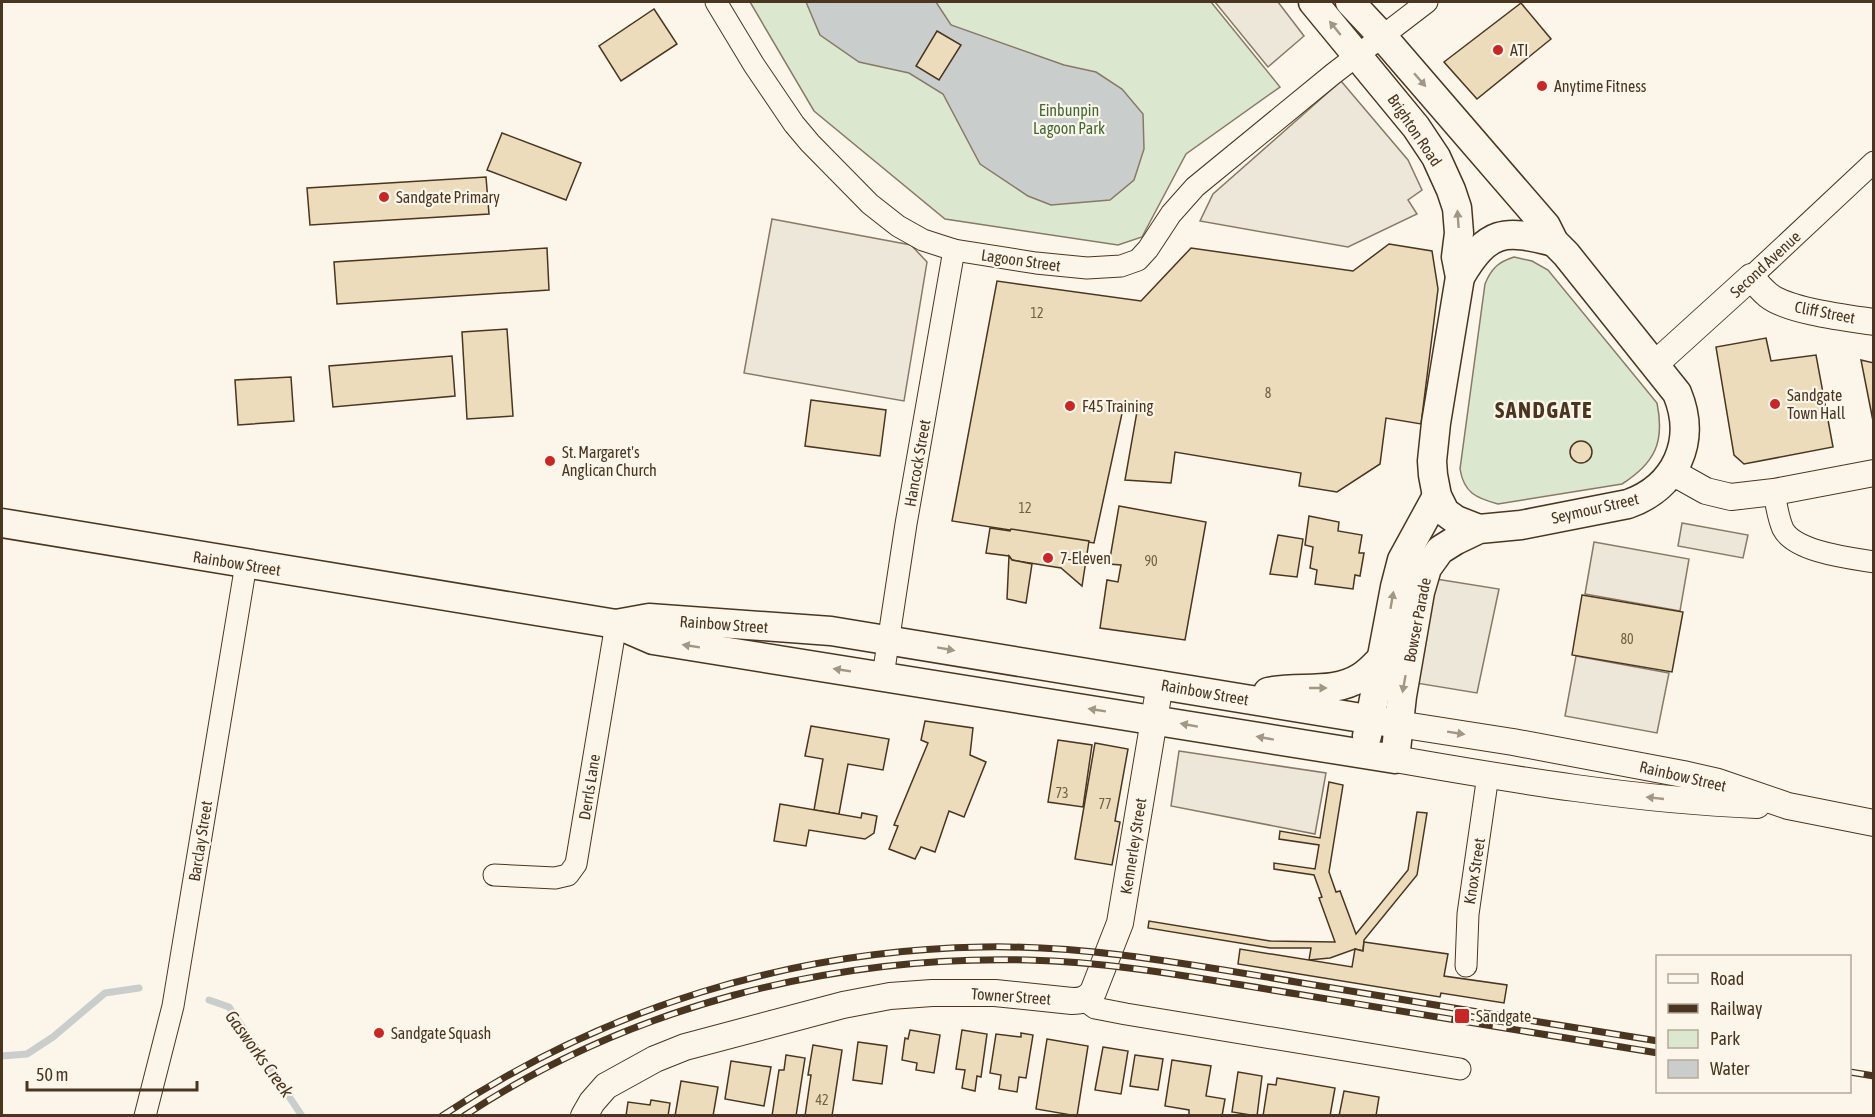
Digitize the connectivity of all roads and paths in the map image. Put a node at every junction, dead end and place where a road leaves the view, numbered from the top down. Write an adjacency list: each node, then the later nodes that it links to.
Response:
1 (716, 2): 9 (street, Lagoon Street)
2 (1313, 2): 6 (main road, Brighton Road, one-way to 2)
3 (1350, 2): 5 (main road, Brighton Road)
4 (1427, 2): 5 (street, Lagoon Street)
5 (1382, 36): 6 (street, Lagoon Street); 8 (main road, Brighton Road, one-way to 8)
6 (1357, 55): 9 (street, Lagoon Street); 10 (main road, Brighton Road, one-way to 6)
7 (1874, 162): 11 (street, Second Avenue)
8 (1554, 243): 10 (main road); 13 (main road, Brighton Road)
9 (954, 250): 23 (street, Hancock Street)
10 (1460, 277): 17 (main road)
11 (1751, 277): 12 (street, Cliff Street); 13 (street, Second Avenue)
12 (1874, 322)
13 (1654, 365): 14 (main road, Brighton Road)
14 (1672, 472): 16 (street); 19 (main road, Seymour Street)
15 (1874, 473): 16 (street)
16 (1774, 492): 20 (street)
17 (1437, 496): 19 (main road); 24 (main road, Bowser Parade, one-way to 17)
18 (2, 523): 21 (main road, Rainbow Street)
19 (1479, 529): 30 (main road, Bowser Parade, one-way to 30)
20 (1874, 562)
21 (246, 564): 22 (main road, Rainbow Street); 40 (street, Barclay Street)
22 (616, 624): 23 (main road, Rainbow Street); 25 (main road, Rainbow Street, one-way to 22); 36 (street, Derrls Lane)
23 (888, 639): 25 (street, Hancock Street); 26 (main road, Rainbow Street, one-way to 26)
24 (1382, 658): 27 (main road, one-way to 24); 29 (main road, Bowser Parade)
25 (883, 676): 28 (main road, Rainbow Street, one-way to 25)
26 (1160, 684): 27 (main road, Rainbow Street); 28 (street, Kennerley Street)
27 (1239, 699): 29 (main road, Rainbow Street)
28 (1155, 719): 31 (main road, Rainbow Street, one-way to 28); 38 (street, Kennerley Street)
29 (1370, 719): 30 (main road, Rainbow Street); 31 (main road, Bowser Parade)
30 (1398, 724): 32 (main road, Bowser Parade); 34 (street, Rainbow Street, one-way to 34)
31 (1365, 754): 32 (main road, Rainbow Street)
32 (1395, 759): 33 (street, Rainbow Street)
33 (1488, 775): 34 (street, Rainbow Street, one-way to 33); 37 (street, Knox Street)
34 (1788, 806): 35 (street, Rainbow Street)
35 (1874, 823)
36 (495, 874)
37 (1466, 966)
38 (1084, 1000): 39 (street, Towner Street); 41 (street, Towner Street)
39 (1460, 1069)
40 (146, 1116)
41 (585, 1116)

